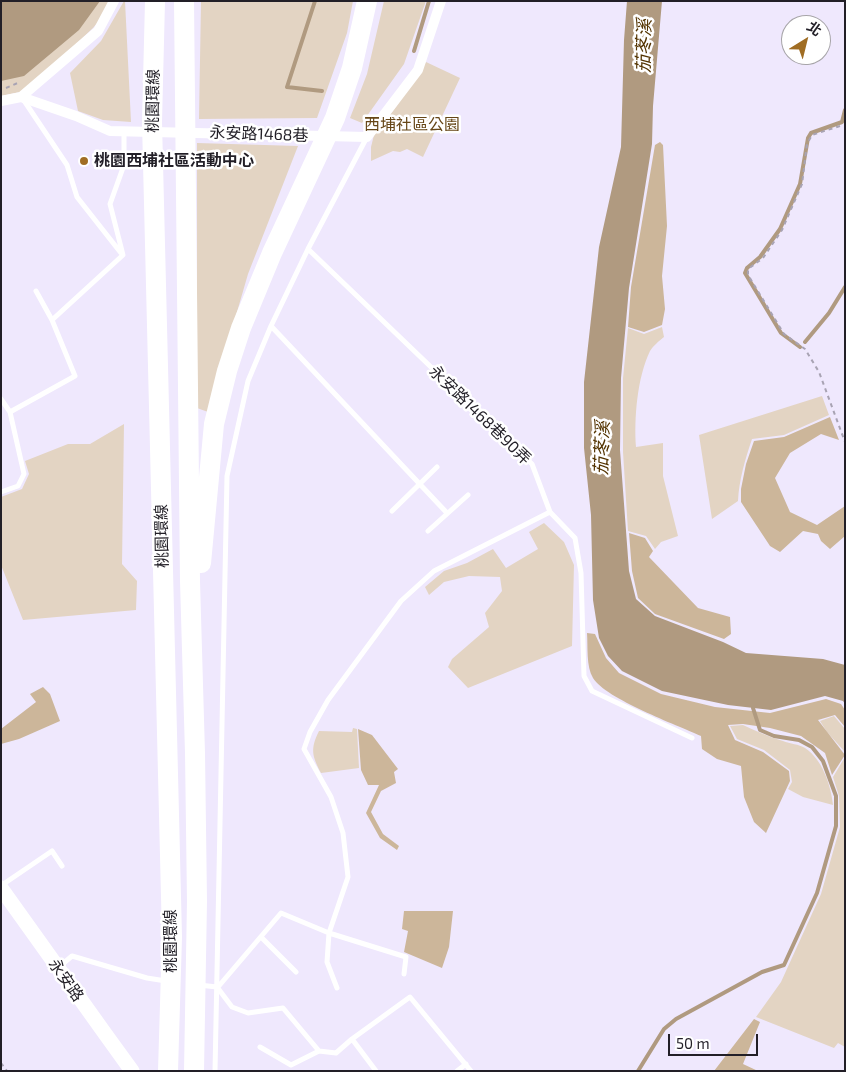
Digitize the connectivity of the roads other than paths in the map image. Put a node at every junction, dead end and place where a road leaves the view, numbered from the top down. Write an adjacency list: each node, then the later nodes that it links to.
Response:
1 (114, 1): 10 (street)
2 (150, 1): 9 (highway)
3 (155, 1): 9 (highway, 桃園環線)
4 (184, 1): 29 (highway, 桃園環線)
5 (363, 1): 8 (highway)
6 (367, 1): 8 (highway)
7 (441, 1): 13 (street)
8 (361, 25): 29 (highway)
9 (154, 49): 48 (highway, 桃園環線)
10 (21, 97): 11 (street); 12 (street, 永安路1468巷); 15 (lane)
11 (1, 101)
12 (124, 130): 13 (street, 永安路1468巷); 15 (lane)
13 (367, 137): 14 (lane)
14 (308, 249): 18 (lane); 26 (lane, 永安路1468巷90弄)
15 (123, 255): 17 (lane)
16 (36, 291): 17 (lane)
17 (52, 320): 20 (lane)
18 (271, 326): 22 (lane); 40 (lane)
19 (1, 400): 20 (lane)
20 (10, 412): 23 (lane)
21 (437, 467): 22 (lane)
22 (419, 484): 25 (lane); 27 (lane)
23 (1, 492)
24 (468, 495): 27 (lane)
25 (392, 511)
26 (550, 512): 30 (lane, 永安路1468巷90弄); 33 (lane)
27 (447, 513): 28 (lane)
28 (428, 531)
29 (194, 581): 49 (highway, 桃園環線)
30 (692, 738)
31 (62, 866): 32 (lane)
32 (1, 886): 35 (main road, 永安路)
33 (329, 933): 34 (lane); 37 (lane); 41 (lane)
34 (261, 937): 36 (lane); 40 (lane)
35 (57, 968): 38 (lane); 47 (main road, 永安路)
36 (296, 972)
37 (404, 974)
38 (174, 982)
39 (191, 984): 40 (lane)
40 (217, 987): 44 (lane); 50 (lane)
41 (337, 988)
42 (352, 1039): 44 (lane); 45 (lane); 52 (lane)
43 (260, 1047): 46 (lane)
44 (319, 1051): 46 (lane)
45 (466, 1064): 53 (lane); 54 (lane)
46 (291, 1065): 51 (lane)
47 (132, 1071)
48 (168, 1071)
49 (194, 1071)
50 (214, 1071)
51 (294, 1071)
52 (376, 1071)
53 (457, 1071)
54 (471, 1071)

